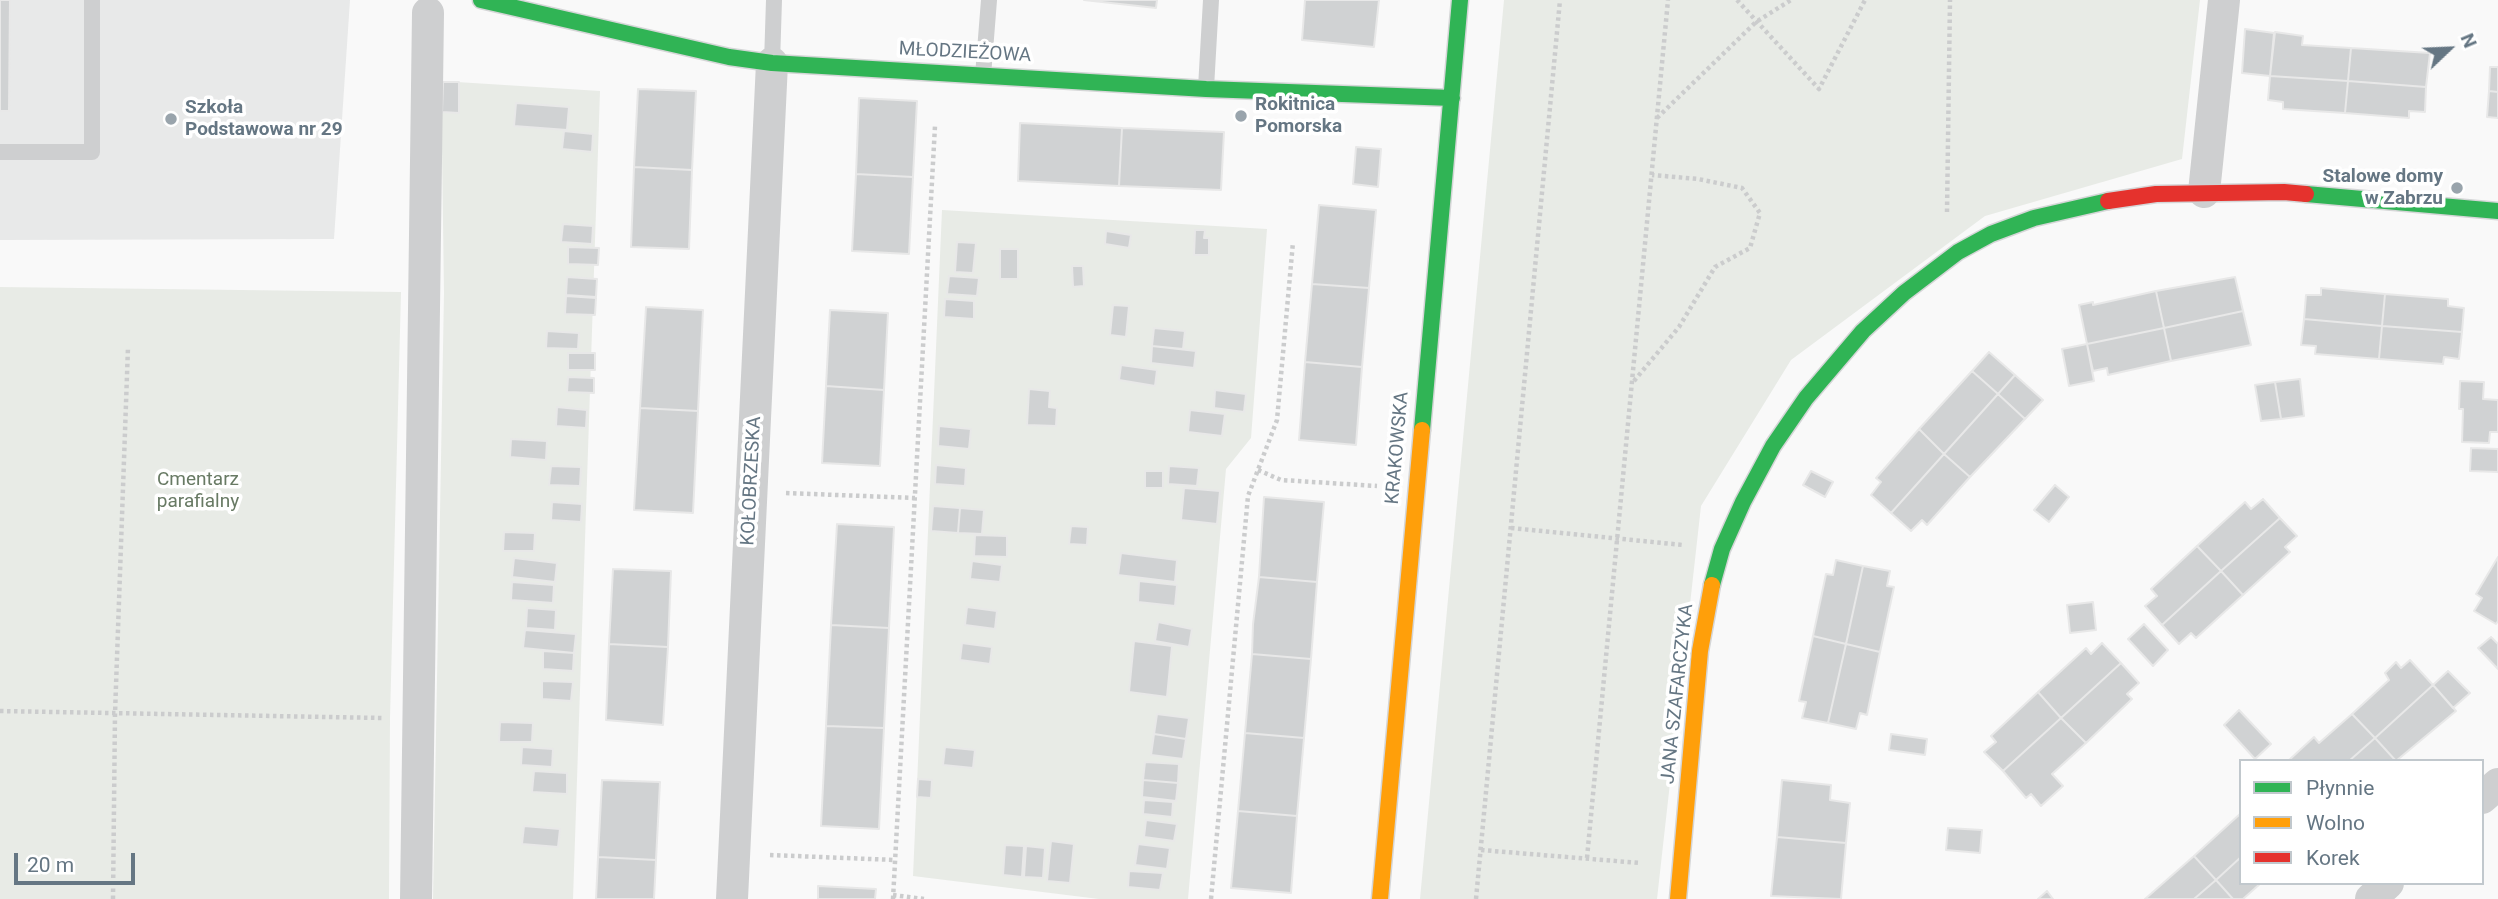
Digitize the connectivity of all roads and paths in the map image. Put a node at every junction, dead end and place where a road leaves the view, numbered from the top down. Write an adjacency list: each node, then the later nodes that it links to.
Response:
1 (92, 0): 24 (lane)
2 (481, 0): 16 (street, MŁODZIEŻOWA)
3 (553, 0): 16 (lane)
4 (774, 0): 18 (lane)
5 (989, 0): 19 (lane)
6 (1211, 0): 20 (lane)
7 (1460, 0): 21 (street, KRAKOWSKA)
8 (1560, 0): 36 (path)
9 (1668, 0): 22 (path)
10 (1737, 0): 17 (path)
11 (1791, 0): 17 (path)
12 (1865, 0): 17 (path)
13 (1950, 0): 29 (path)
14 (2224, 0): 26 (street)
15 (428, 13): 41 (street)
16 (552, 17): 18 (street, MŁODZIEŻOWA)
17 (1756, 22): 22 (path)
18 (772, 63): 19 (street, MŁODZIEŻOWA); 34 (street, KOŁOBRZESKA)
19 (983, 76): 20 (street, MŁODZIEŻOWA)
20 (1206, 89): 21 (street, MŁODZIEŻOWA)
21 (1452, 98): 33 (street, KRAKOWSKA)
22 (1657, 119): 25 (path)
23 (935, 126): 35 (path)
24 (0, 152)
25 (1652, 175): 31 (path); 31 (path)
26 (2204, 192): 27 (street, JANA SZAFARCZYKA); 29 (street, JANA SZAFARCZYKA)
27 (2498, 211)
28 (1293, 242): 32 (path)
29 (1958, 252): 38 (street, JANA SZAFARCZYKA)
30 (128, 347): 40 (path)
31 (1633, 381): 37 (path)
32 (1258, 470): 33 (path); 55 (path)
33 (1416, 488): 56 (street, KRAKOWSKA)
34 (751, 492): 35 (path); 45 (street, KOŁOBRZESKA)
35 (915, 498): 47 (path)
36 (1511, 528): 37 (path); 44 (path)
37 (1619, 538): 38 (path); 46 (path)
38 (1723, 549): 48 (street, JANA SZAFARCZYKA)
39 (0, 711): 40 (path)
40 (115, 714): 41 (path); 51 (path)
41 (418, 718): 52 (street)
42 (2498, 784): 43 (street)
43 (2484, 796)
44 (1481, 850): 46 (path); 57 (path)
45 (734, 854): 47 (path); 53 (street, KOŁOBRZESKA)
46 (1587, 858): 48 (path)
47 (895, 860): 50 (path)
48 (1681, 867): 58 (street, JANA SZAFARCZYKA)
49 (2386, 885): 59 (street)
50 (893, 897): 54 (path)
51 (113, 899)
52 (416, 899)
53 (732, 899)
54 (924, 899)
55 (1211, 899)
56 (1380, 899)
57 (1476, 899)
58 (1678, 899)
59 (2371, 899)

